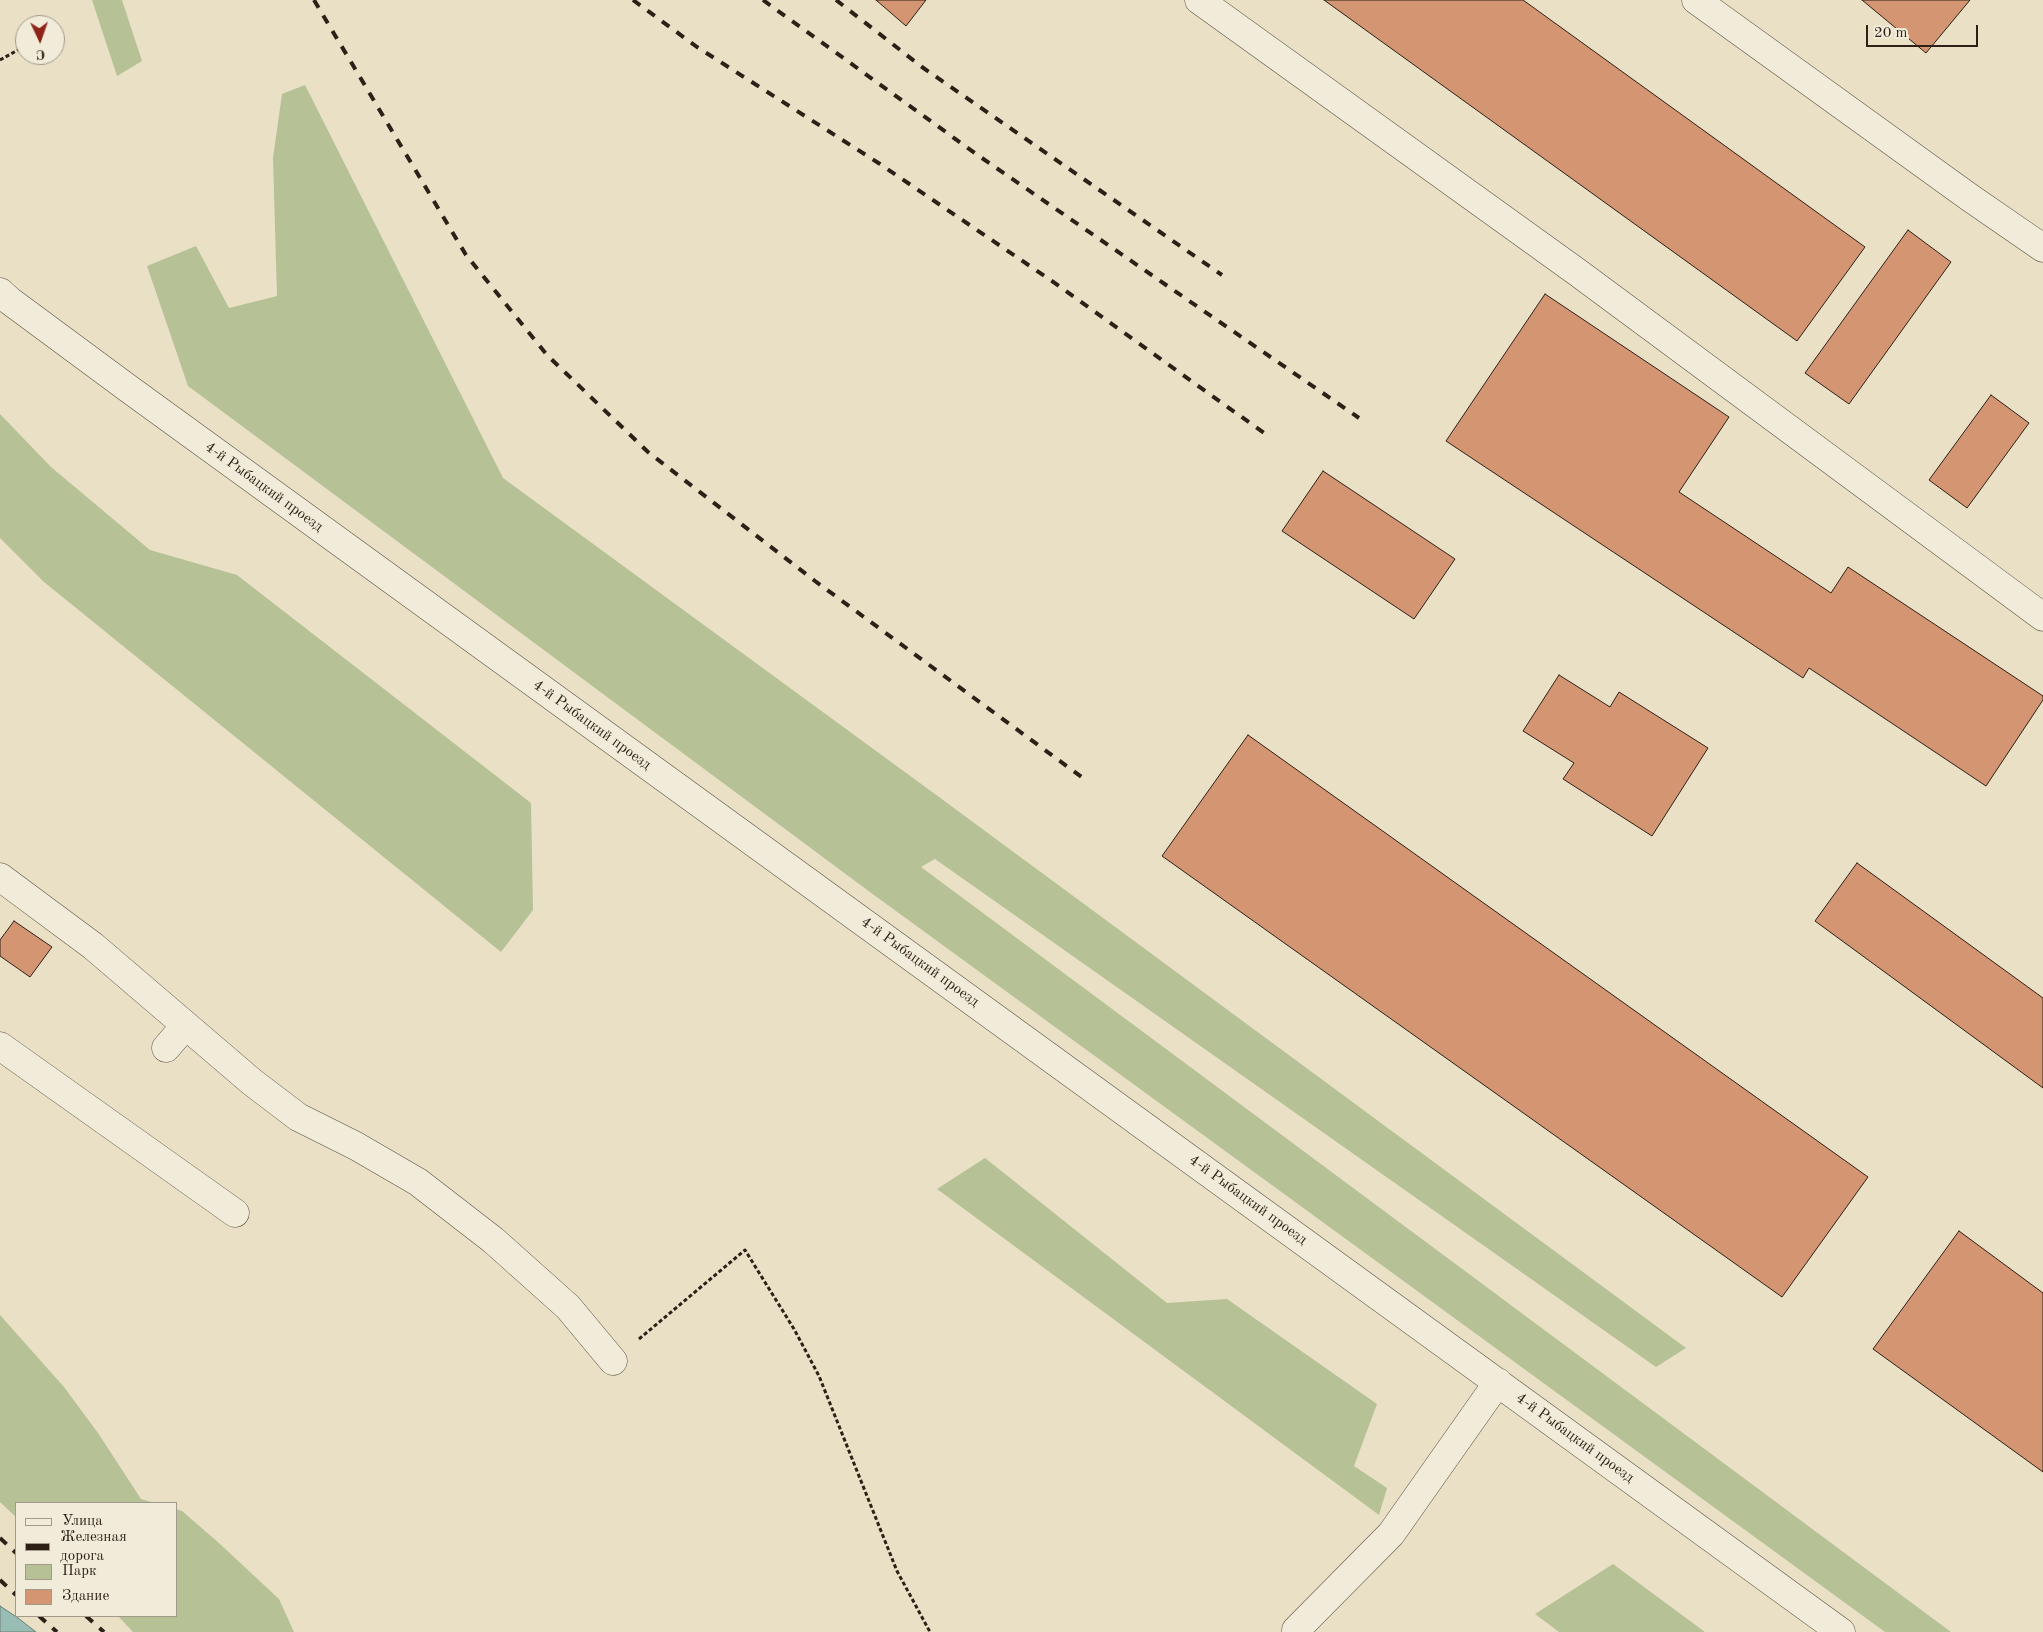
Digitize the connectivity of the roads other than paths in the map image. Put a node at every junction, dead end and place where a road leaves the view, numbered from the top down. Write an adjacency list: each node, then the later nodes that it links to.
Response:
1 (1199, 0): 5 (street)
2 (1696, 0): 3 (street)
3 (2043, 248)
4 (0, 292): 12 (street, 4-й Рыбацкий проезд)
5 (2043, 617)
6 (0, 877): 7 (street)
7 (185, 1026): 9 (street); 11 (street)
8 (0, 1046): 10 (street)
9 (166, 1048)
10 (235, 1213)
11 (613, 1361)
12 (1498, 1382): 13 (street); 14 (street, 4-й Рыбацкий проезд)
13 (1296, 1630)
14 (1841, 1632)

